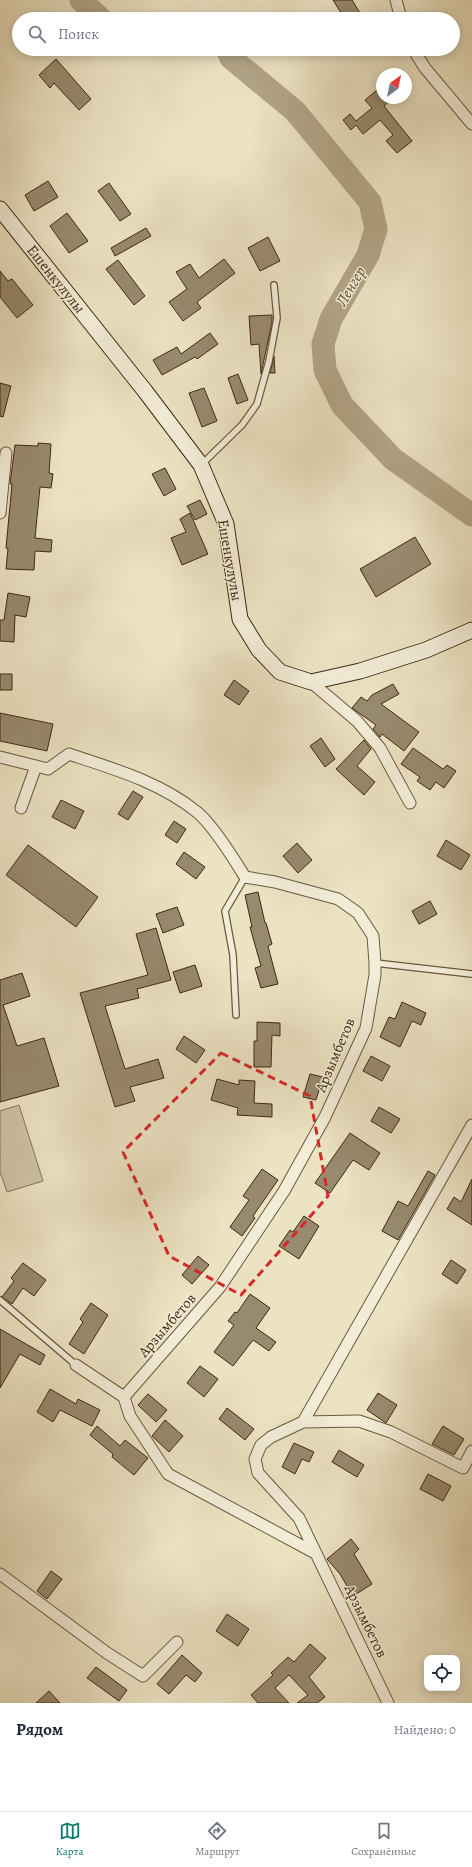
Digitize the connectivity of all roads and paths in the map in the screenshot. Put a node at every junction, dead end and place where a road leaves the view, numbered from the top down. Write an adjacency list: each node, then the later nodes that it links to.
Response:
1 (396, 0): 2 (street)
2 (399, 12)
3 (417, 56): 4 (street)
4 (472, 124)
5 (0, 209): 8 (street, Ешенкулулы)
6 (274, 285): 8 (lane)
7 (6, 453): 9 (street)
8 (201, 465): 11 (street, Ешенкулулы)
9 (0, 513)
10 (472, 630): 11 (street)
11 (311, 682): 14 (street)
12 (0, 757): 13 (street)
13 (36, 766): 15 (street); 16 (street)
14 (410, 803)
15 (21, 808)
16 (245, 877): 17 (street, Арзымбетов); 19 (lane)
17 (375, 963): 18 (lane); 23 (street, Арзымбетов)
18 (472, 974)
19 (236, 1015)
20 (472, 1125): 24 (street)
21 (0, 1300): 22 (lane)
22 (76, 1365): 23 (street)
23 (124, 1397): 26 (street)
24 (303, 1422): 25 (street, Арзымбетов); 26 (street, Арзымбетов)
25 (472, 1452)
26 (316, 1553): 29 (street, Арзымбетов)
27 (0, 1574): 28 (street)
28 (177, 1642)
29 (388, 1703)

